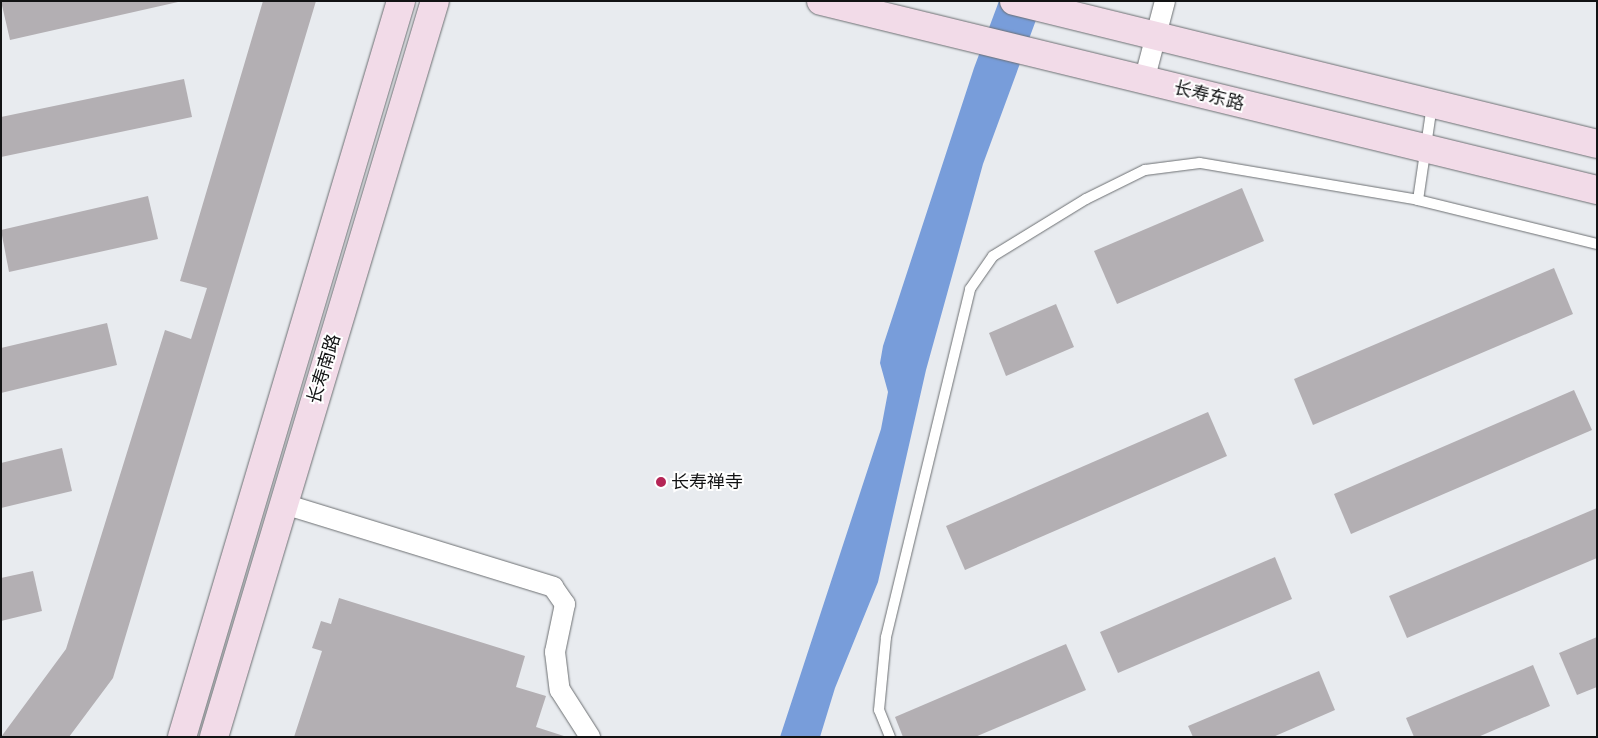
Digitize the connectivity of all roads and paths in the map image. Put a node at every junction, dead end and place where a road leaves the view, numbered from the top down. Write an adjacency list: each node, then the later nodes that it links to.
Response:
1 (401, 1): 15 (main road, 长寿南路)
2 (435, 1): 14 (main road, 长寿南路)
3 (821, 1): 7 (main road, 长寿东路)
4 (1014, 1): 6 (main road)
5 (1165, 1): 6 (street)
6 (1157, 36): 7 (street); 8 (main road)
7 (1144, 81): 10 (main road, 长寿东路)
8 (1432, 104): 9 (main road); 10 (lane)
9 (1597, 144)
10 (1426, 149): 11 (main road, 长寿东路); 12 (lane)
11 (1597, 190)
12 (1418, 200): 13 (lane); 18 (lane)
13 (1597, 244)
14 (284, 504): 16 (main road, 长寿南路); 17 (street)
15 (182, 737)
16 (214, 737)
17 (590, 737)
18 (890, 737)

